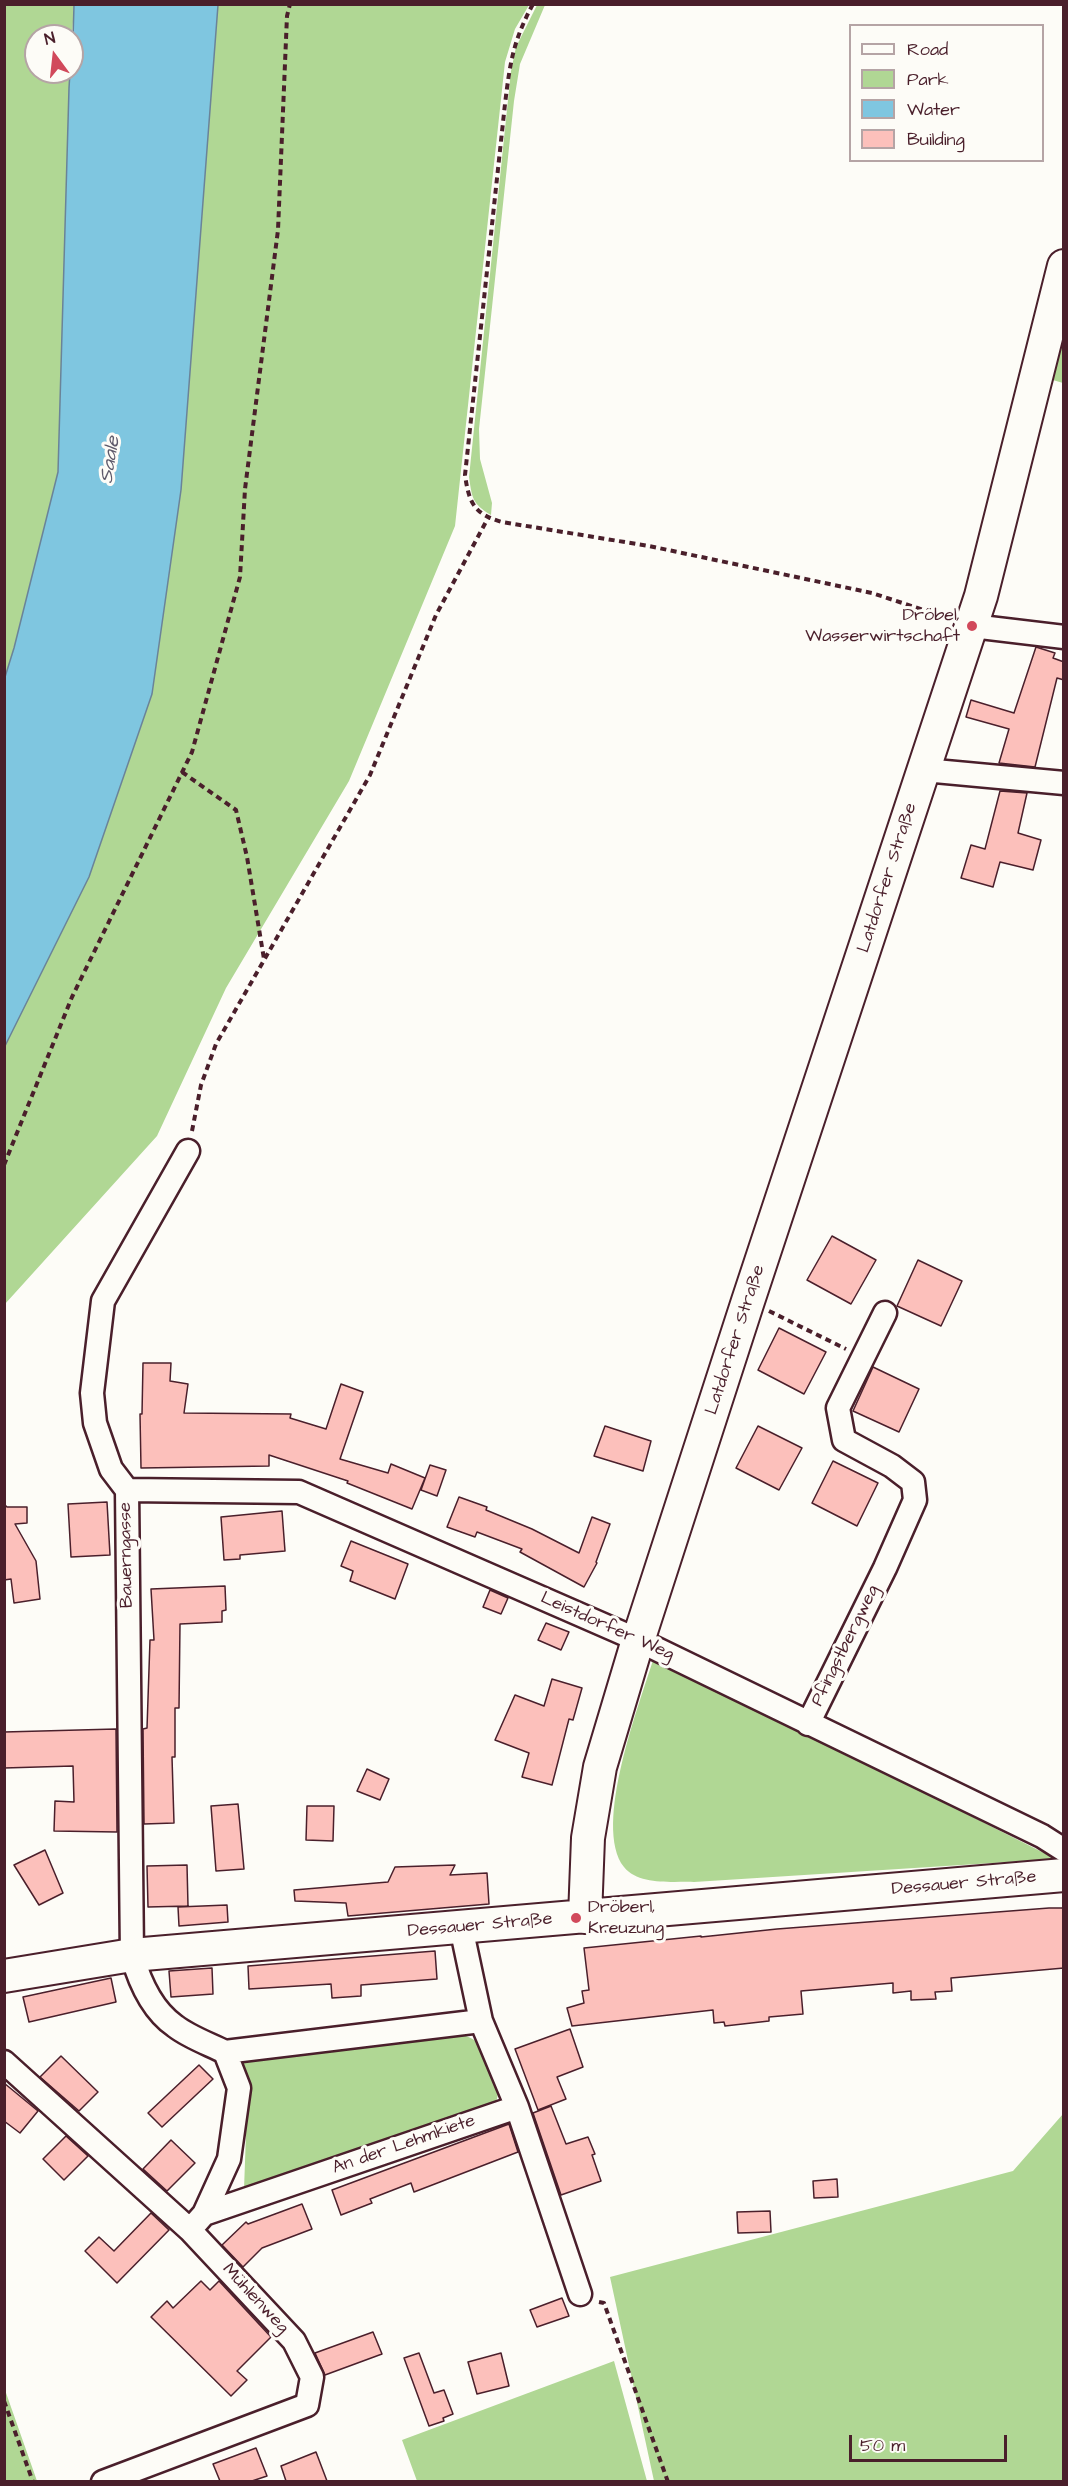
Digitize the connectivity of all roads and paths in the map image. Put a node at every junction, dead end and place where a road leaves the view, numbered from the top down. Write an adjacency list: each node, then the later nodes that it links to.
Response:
1 (290, 4): 8 (path)
2 (533, 4): 4 (path)
3 (1064, 266): 5 (main road, Latdorfer Straße)
4 (488, 518): 5 (path); 10 (path)
5 (972, 626): 6 (street); 7 (main road, Latdorfer Straße)
6 (1064, 637)
7 (924, 770): 9 (street); 13 (main road, Latdorfer Straße)
8 (182, 772): 10 (path); 12 (path)
9 (1064, 783)
10 (264, 960): 11 (path)
11 (188, 1151): 16 (street, Bauerngasse)
12 (4, 1165)
13 (748, 1301): 15 (path); 17 (main road, Latdorfer Straße)
14 (885, 1313): 15 (street)
15 (863, 1357): 18 (street, Pfingstbergweg)
16 (127, 1490): 17 (street, Leistdorfer Weg); 23 (street, Bauerngasse)
17 (638, 1640): 18 (street, Leistdorfer Weg); 21 (main road, Latdorfer Straße)
18 (808, 1724): 19 (street, Leistdorfer Weg)
19 (1064, 1850)
20 (1064, 1875): 21 (main road, Dessauer Straße)
21 (585, 1917): 22 (main road, Dessauer Straße)
22 (461, 1927): 23 (main road, Dessauer Straße); 25 (street)
23 (132, 1954): 24 (main road, Dessauer Straße); 26 (street)
24 (4, 1976)
25 (481, 2021): 26 (street); 28 (street)
26 (225, 2052): 29 (street)
27 (4, 2062): 29 (street, Mühlenweg)
28 (517, 2107): 29 (street, An der Lehmkiete); 30 (street)
29 (197, 2222): 33 (street, Mühlenweg)
30 (580, 2294): 34 (path)
31 (4, 2401): 32 (path)
32 (33, 2481)
33 (103, 2481)
34 (668, 2481)

